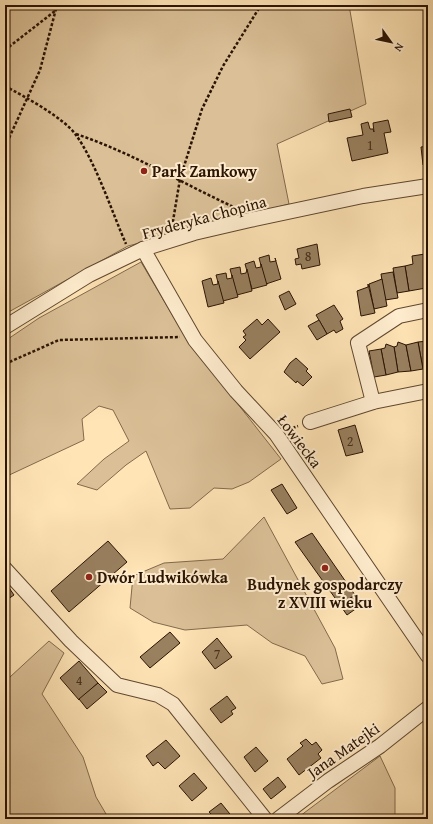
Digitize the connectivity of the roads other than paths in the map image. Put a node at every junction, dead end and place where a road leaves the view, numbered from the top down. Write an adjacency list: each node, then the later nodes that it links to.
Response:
1 (428, 186): 2 (street, Fryderyka Chopina)
2 (143, 249): 4 (street, Fryderyka Chopina); 9 (street, Łowiecka)
3 (428, 310): 6 (street)
4 (5, 327)
5 (428, 391): 6 (street)
6 (373, 402): 7 (street)
7 (310, 422)
8 (5, 569): 11 (street)
9 (428, 656)
10 (428, 708): 12 (street, Jana Matejki)
11 (265, 819)
12 (278, 819)

